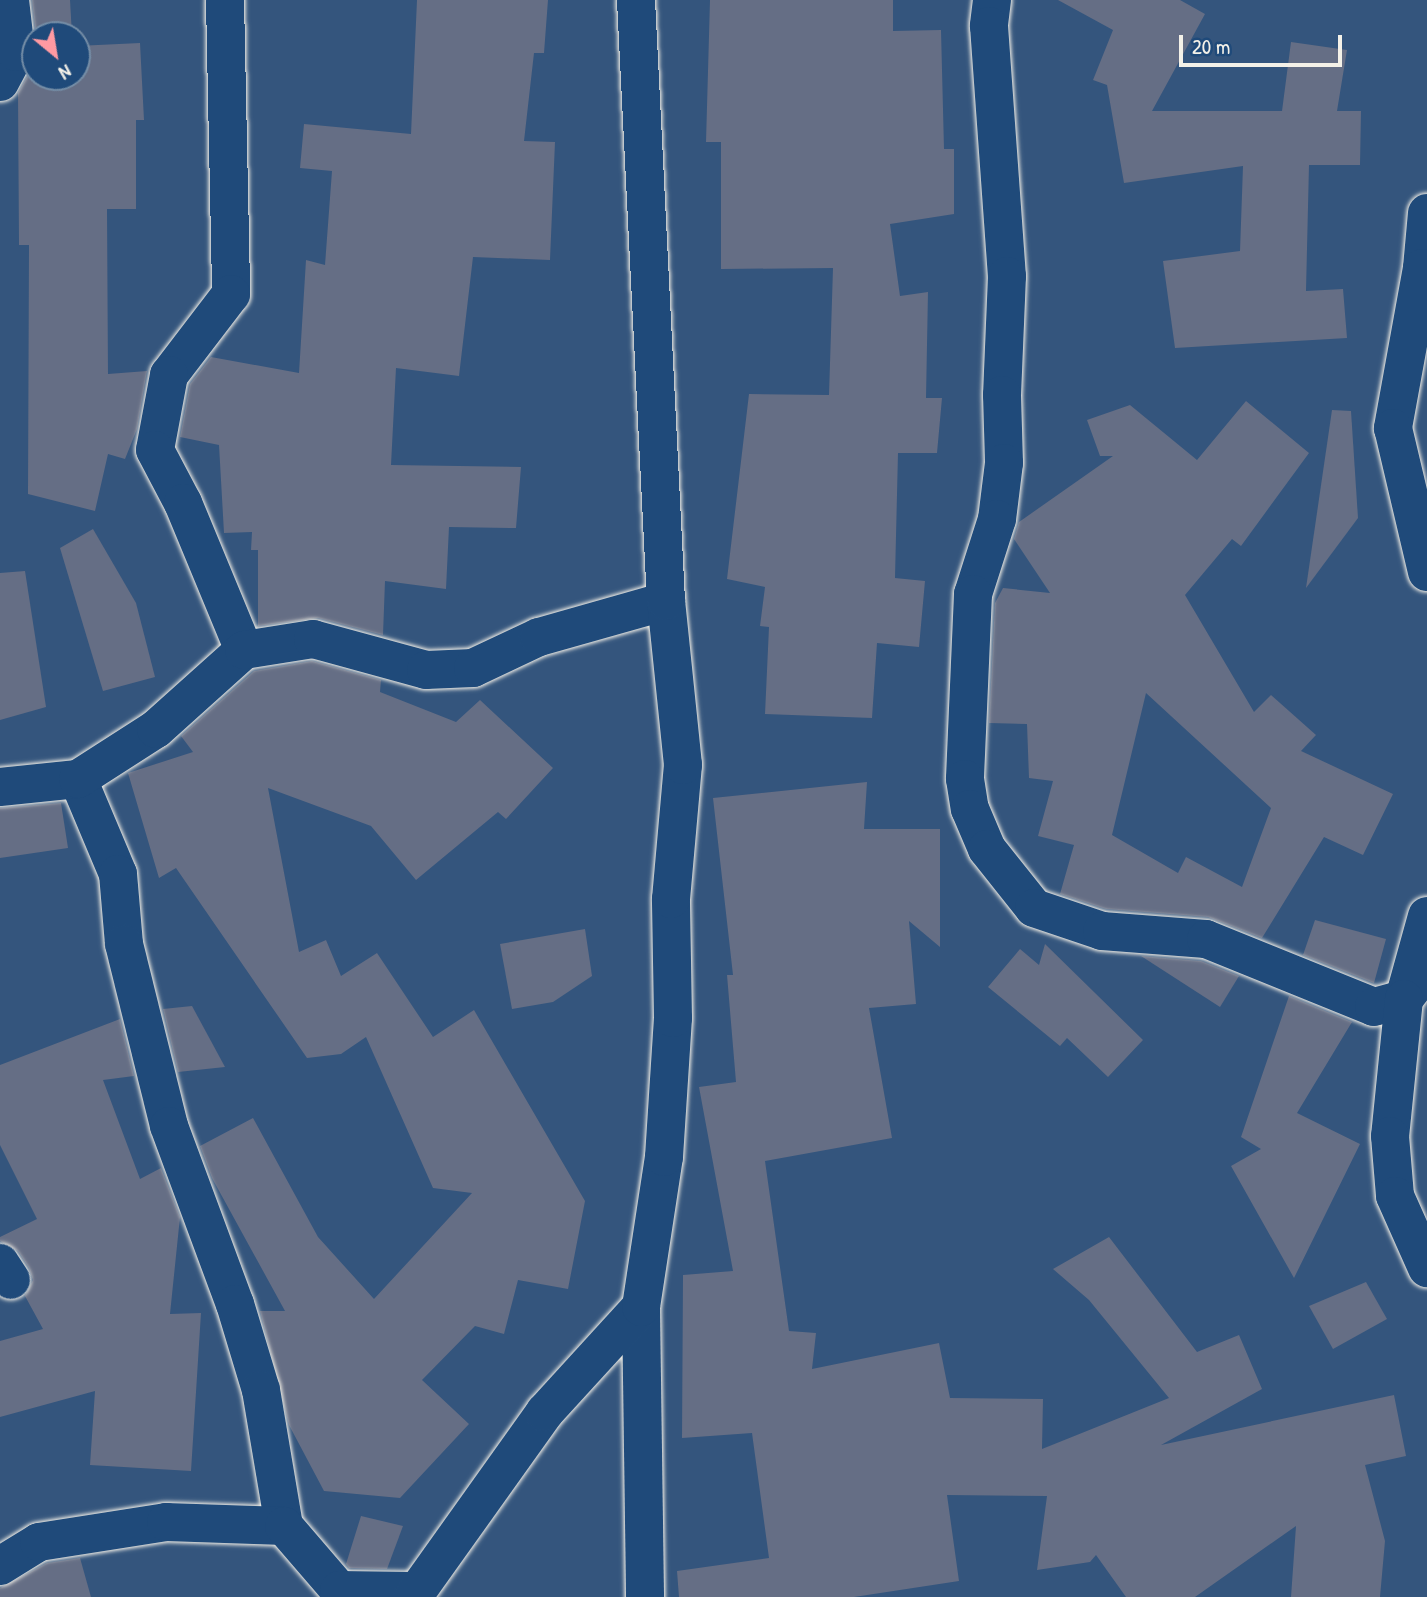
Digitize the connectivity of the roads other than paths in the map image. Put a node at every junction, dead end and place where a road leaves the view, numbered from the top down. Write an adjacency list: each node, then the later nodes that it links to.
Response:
1 (10, 0): 5 (street)
2 (225, 0): 9 (street)
3 (636, 0): 8 (street)
4 (992, 0): 13 (street)
5 (0, 82)
6 (1427, 214): 7 (street)
7 (1427, 572)
8 (666, 601): 9 (street); 15 (street)
9 (244, 650): 10 (street)
10 (78, 779): 11 (street); 16 (street)
11 (0, 787)
12 (1427, 916): 13 (street)
13 (1415, 985): 14 (street)
14 (1427, 1268)
15 (641, 1307): 18 (street); 19 (street)
16 (284, 1526): 17 (street); 18 (street)
17 (0, 1566)
18 (413, 1594)
19 (645, 1597)

